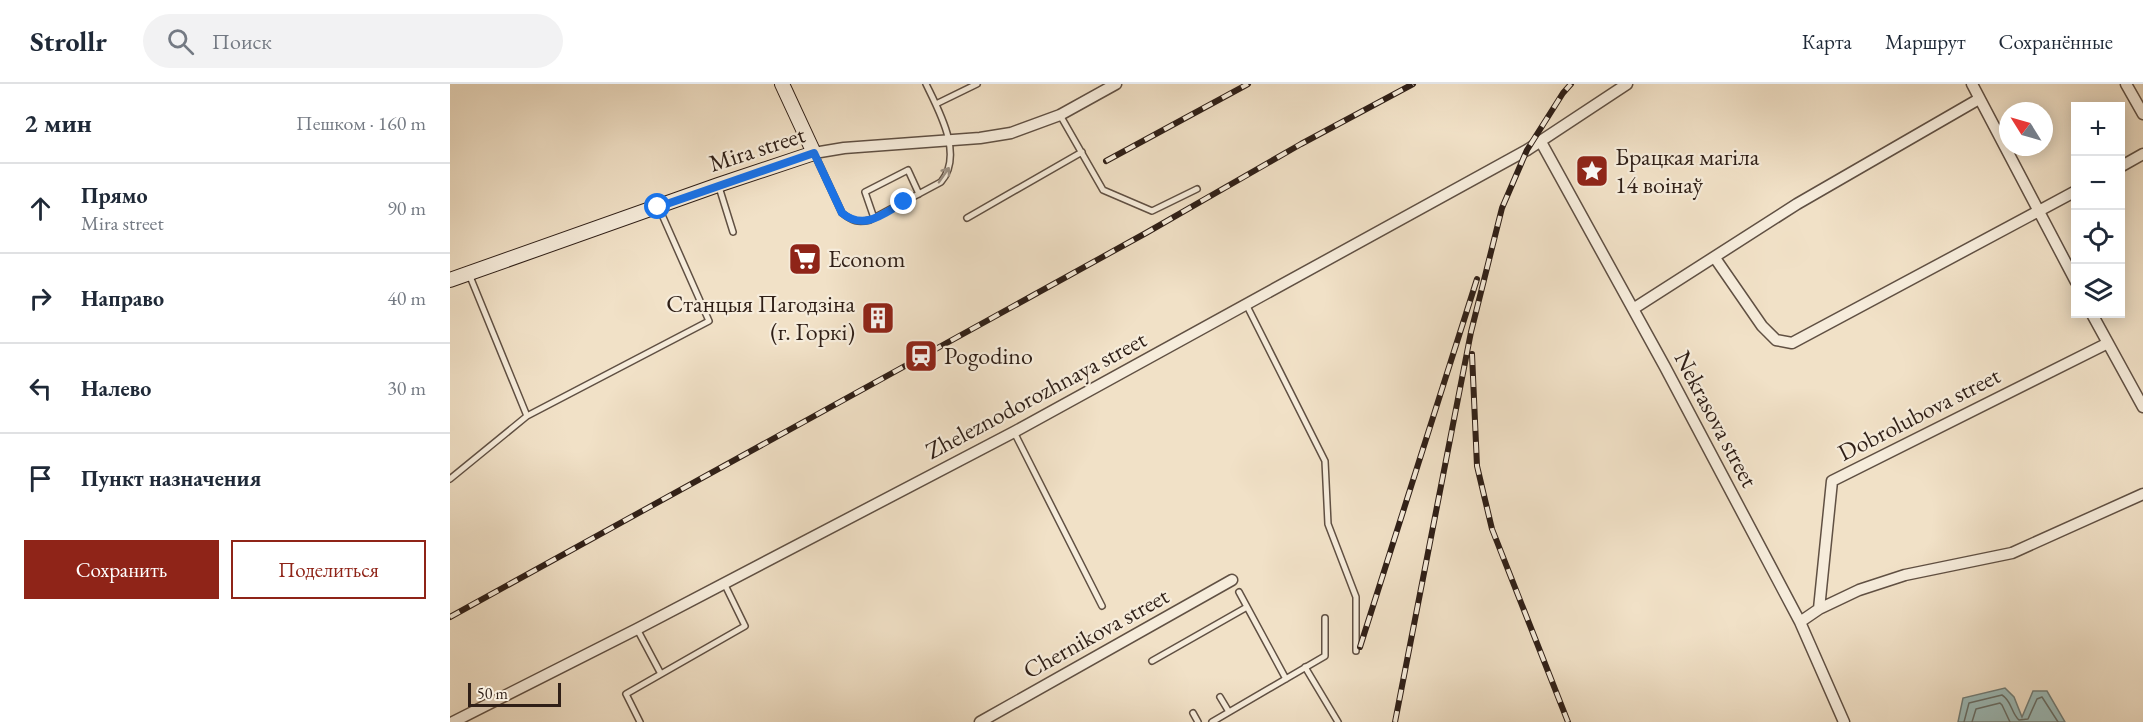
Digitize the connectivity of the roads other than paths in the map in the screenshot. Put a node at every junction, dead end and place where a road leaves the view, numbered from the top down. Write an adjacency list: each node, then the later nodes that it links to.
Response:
1 (782, 84): 15 (street)
2 (926, 84): 9 (lane)
3 (977, 84): 9 (lane)
4 (1116, 84): 11 (street, Mira street)
5 (1627, 84): 13 (street, Zheleznodorozhnaya street)
6 (1972, 84): 8 (street)
7 (2126, 84): 10 (street)
8 (1979, 99): 23 (street); 27 (street)
9 (936, 104): 12 (lane)
10 (2143, 114)
11 (1060, 115): 12 (street, Mira street); 14 (lane)
12 (947, 140): 15 (street, Mira street); 20 (lane, one-way to 12)
13 (1541, 142): 31 (street, Zheleznodorozhnaya street); 32 (street, Nekrasova street)
14 (1082, 152): 19 (lane); 25 (lane)
15 (814, 153): 18 (street, Mira street); 24 (lane)
16 (2143, 154): 17 (street)
17 (2125, 165)
18 (718, 185): 22 (street, Mira street); 26 (lane)
19 (1197, 189)
20 (919, 194): 24 (lane); 24 (lane)
21 (2071, 194): 23 (street)
22 (658, 207): 28 (street, Mira street); 36 (lane)
23 (2038, 211): 27 (street); 29 (street)
24 (874, 218)
25 (967, 218)
26 (733, 232)
27 (1714, 258): 32 (street)
28 (469, 273): 30 (street, Mira street); 36 (lane)
29 (2071, 273)
30 (450, 280)
31 (1246, 304): 37 (street, Zheleznodorozhnaya street); 49 (lane)
32 (1633, 309): 47 (street, Nekrasova street)
33 (2094, 318): 34 (street)
34 (2108, 343): 35 (street); 45 (street, Dobrolubova street)
35 (2143, 407)
36 (527, 416): 38 (lane)
37 (1014, 432): 41 (street, Zheleznodorozhnaya street); 43 (lane)
38 (450, 479)
39 (2143, 494): 45 (street)
40 (1232, 580): 59 (street, Chernikova street)
41 (724, 583): 48 (street, Zheleznodorozhnaya street); 52 (lane)
42 (1239, 591): 44 (lane)
43 (1102, 606)
44 (1247, 607): 50 (lane); 53 (lane)
45 (1819, 609): 47 (street)
46 (1325, 618): 51 (lane)
47 (1800, 622): 63 (street, Nekrasova street)
48 (638, 629): 52 (lane); 57 (street, Zheleznodorozhnaya street)
49 (1356, 651)
50 (1152, 662)
51 (1305, 667): 53 (lane); 62 (lane)
52 (661, 674): 58 (lane)
53 (1286, 679): 55 (lane)
54 (1220, 698): 55 (lane)
55 (1228, 712): 61 (lane)
56 (1193, 713): 60 (lane)
57 (453, 722)
58 (640, 722)
59 (980, 722)
60 (1198, 722)
61 (1212, 722)
62 (1338, 722)
63 (1844, 722)

